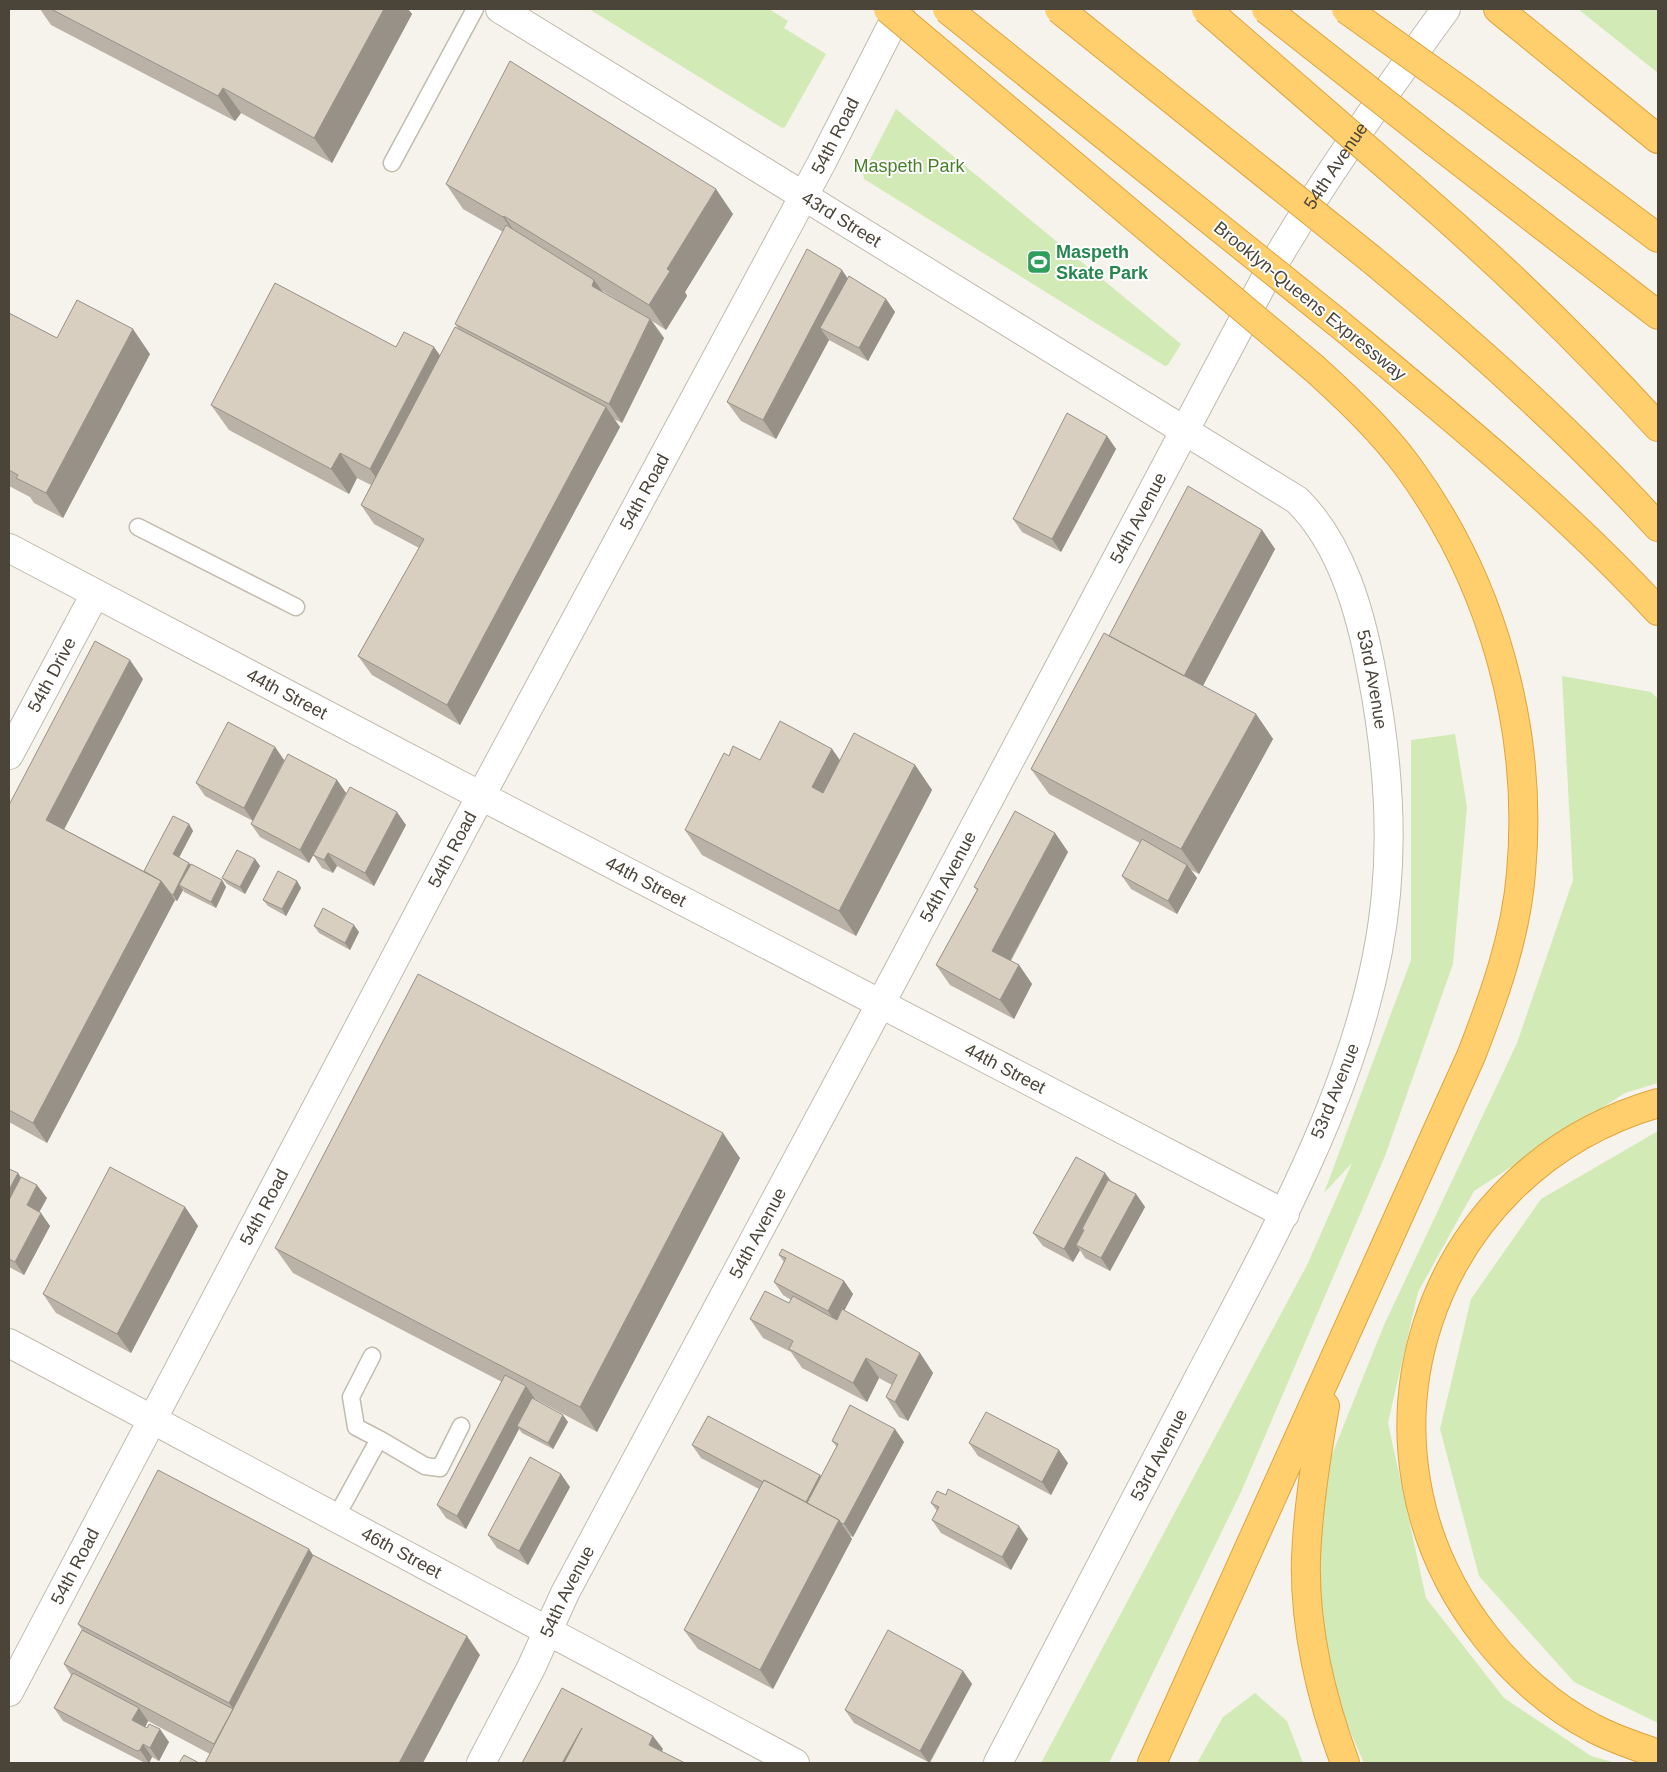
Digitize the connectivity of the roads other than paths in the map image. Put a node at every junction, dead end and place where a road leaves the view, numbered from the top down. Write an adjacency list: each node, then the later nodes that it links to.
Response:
1 (475, 9): 13 (lane)
2 (500, 9): 14 (street, 43rd Street)
3 (888, 9): 32 (highway, bridge)
4 (900, 9): 14 (street, 54th Road)
5 (947, 9): 24 (highway, Brooklyn-Queens Expressway, bridge)
6 (1059, 9): 20 (highway, bridge)
7 (1206, 9): 17 (highway, bridge)
8 (1266, 9): 16 (highway, bridge)
9 (1346, 9): 15 (highway, bridge)
10 (1446, 9): 18 (street, 54th Avenue)
11 (1498, 9): 12 (highway)
12 (1658, 139)
13 (392, 163)
14 (804, 194): 18 (street, 43rd Street); 26 (street, 54th Road)
15 (1658, 238)
16 (1658, 315)
17 (1658, 427)
18 (1183, 430): 27 (street, 54th Avenue); 29 (street, 53rd Avenue)
19 (138, 527): 23 (lane)
20 (1658, 527)
21 (9, 548): 22 (street, 44th Street)
22 (95, 594): 25 (street, 54th Drive); 26 (street, 44th Street)
23 (296, 607)
24 (1658, 611)
25 (9, 755)
26 (481, 796): 27 (street, 44th Street); 33 (street, 54th Road)
27 (882, 1003): 29 (street, 44th Street); 37 (street, 54th Avenue)
28 (1658, 1103): 39 (highway)
29 (1285, 1214): 42 (street, 53rd Avenue)
30 (9, 1343): 33 (street, 46th Street)
31 (372, 1356): 35 (lane)
32 (1332, 1367): 43 (highway); 44 (highway)
33 (151, 1419): 36 (street, 46th Street); 38 (street, 54th Road)
34 (461, 1426): 35 (lane)
35 (379, 1439): 36 (lane)
36 (336, 1517): 37 (street, 46th Street)
37 (548, 1630): 40 (street, 54th Avenue); 41 (street, 46th Street)
38 (9, 1692)
39 (1658, 1754)
40 (481, 1763)
41 (795, 1763)
42 (998, 1763)
43 (1152, 1763)
44 (1345, 1763)

